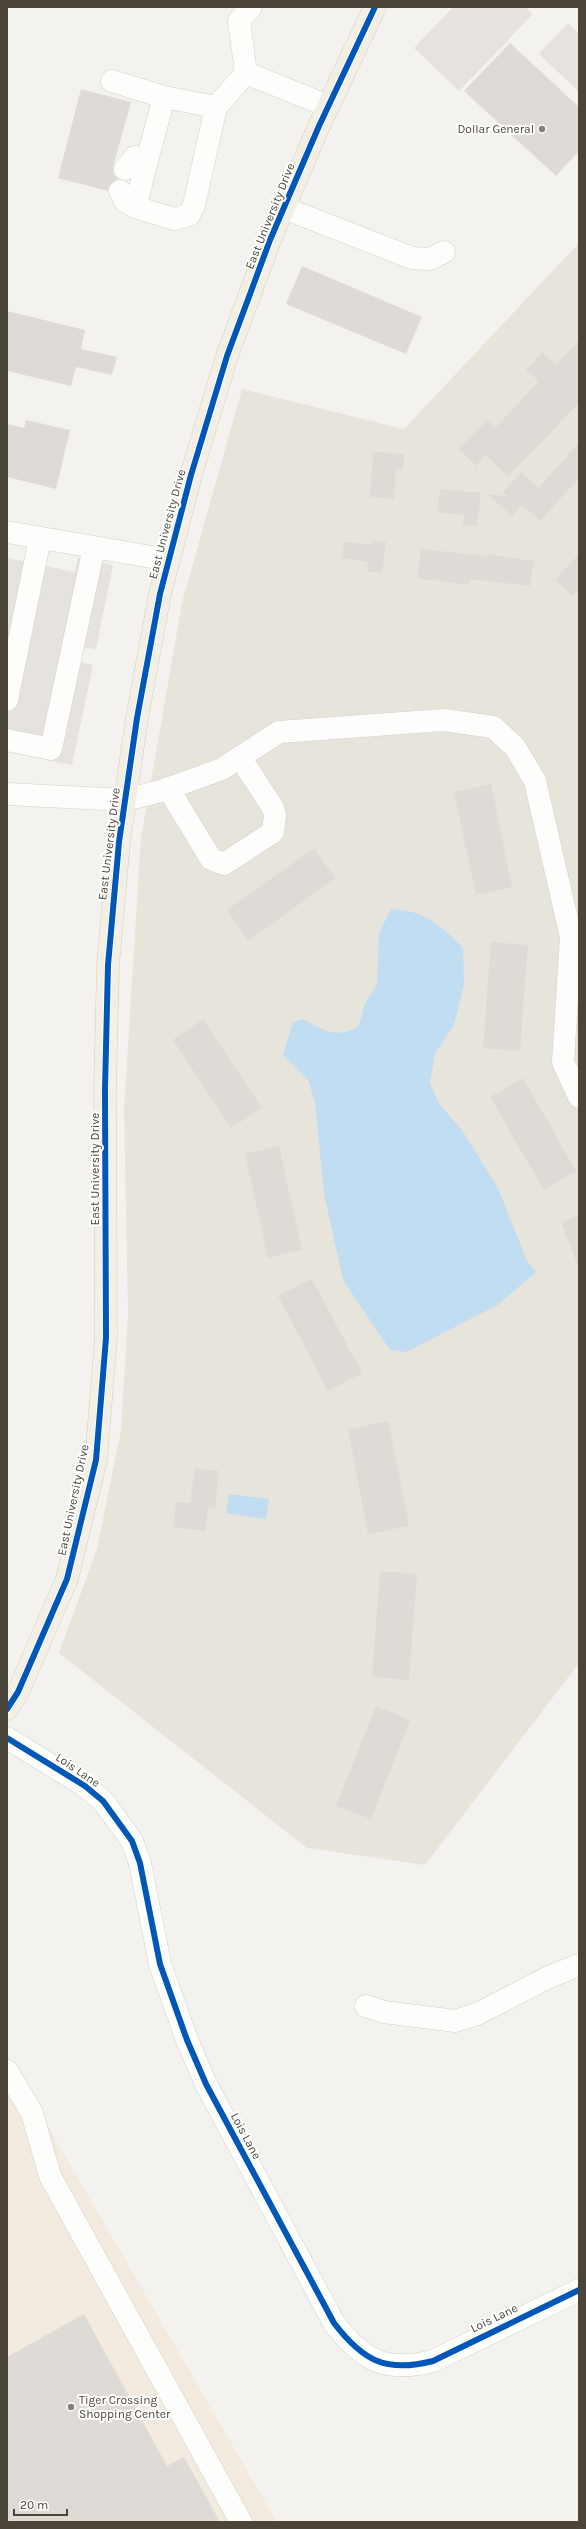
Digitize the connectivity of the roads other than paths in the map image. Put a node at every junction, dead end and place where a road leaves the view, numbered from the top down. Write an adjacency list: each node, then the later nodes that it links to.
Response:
1 (251, 7): 3 (street)
2 (375, 7): 6 (main road, East University Drive)
3 (246, 73): 6 (street); 7 (street)
4 (112, 81): 5 (street)
5 (164, 97): 7 (street); 8 (street)
6 (328, 106): 12 (main road, East University Drive)
7 (216, 107): 11 (street)
8 (148, 158): 9 (street); 11 (street)
9 (125, 169)
10 (120, 190): 11 (street)
11 (135, 207)
12 (284, 208): 13 (street); 17 (main road, East University Drive)
13 (444, 252)
14 (7, 532): 15 (street)
15 (40, 538): 16 (street); 18 (street)
16 (94, 547): 17 (street); 19 (street)
17 (169, 560): 23 (main road, East University Drive)
18 (7, 700)
19 (7, 740)
20 (240, 757): 21 (street); 21 (street); 24 (street)
21 (168, 788): 23 (street)
22 (7, 794): 23 (street)
23 (125, 800): 25 (main road, East University Drive)
24 (579, 1097)
25 (7, 1708)
26 (7, 1738): 30 (street, Lois Lane)
27 (579, 1965): 28 (street)
28 (366, 2006)
29 (7, 2071): 31 (street)
30 (579, 2290)
31 (241, 2522)

